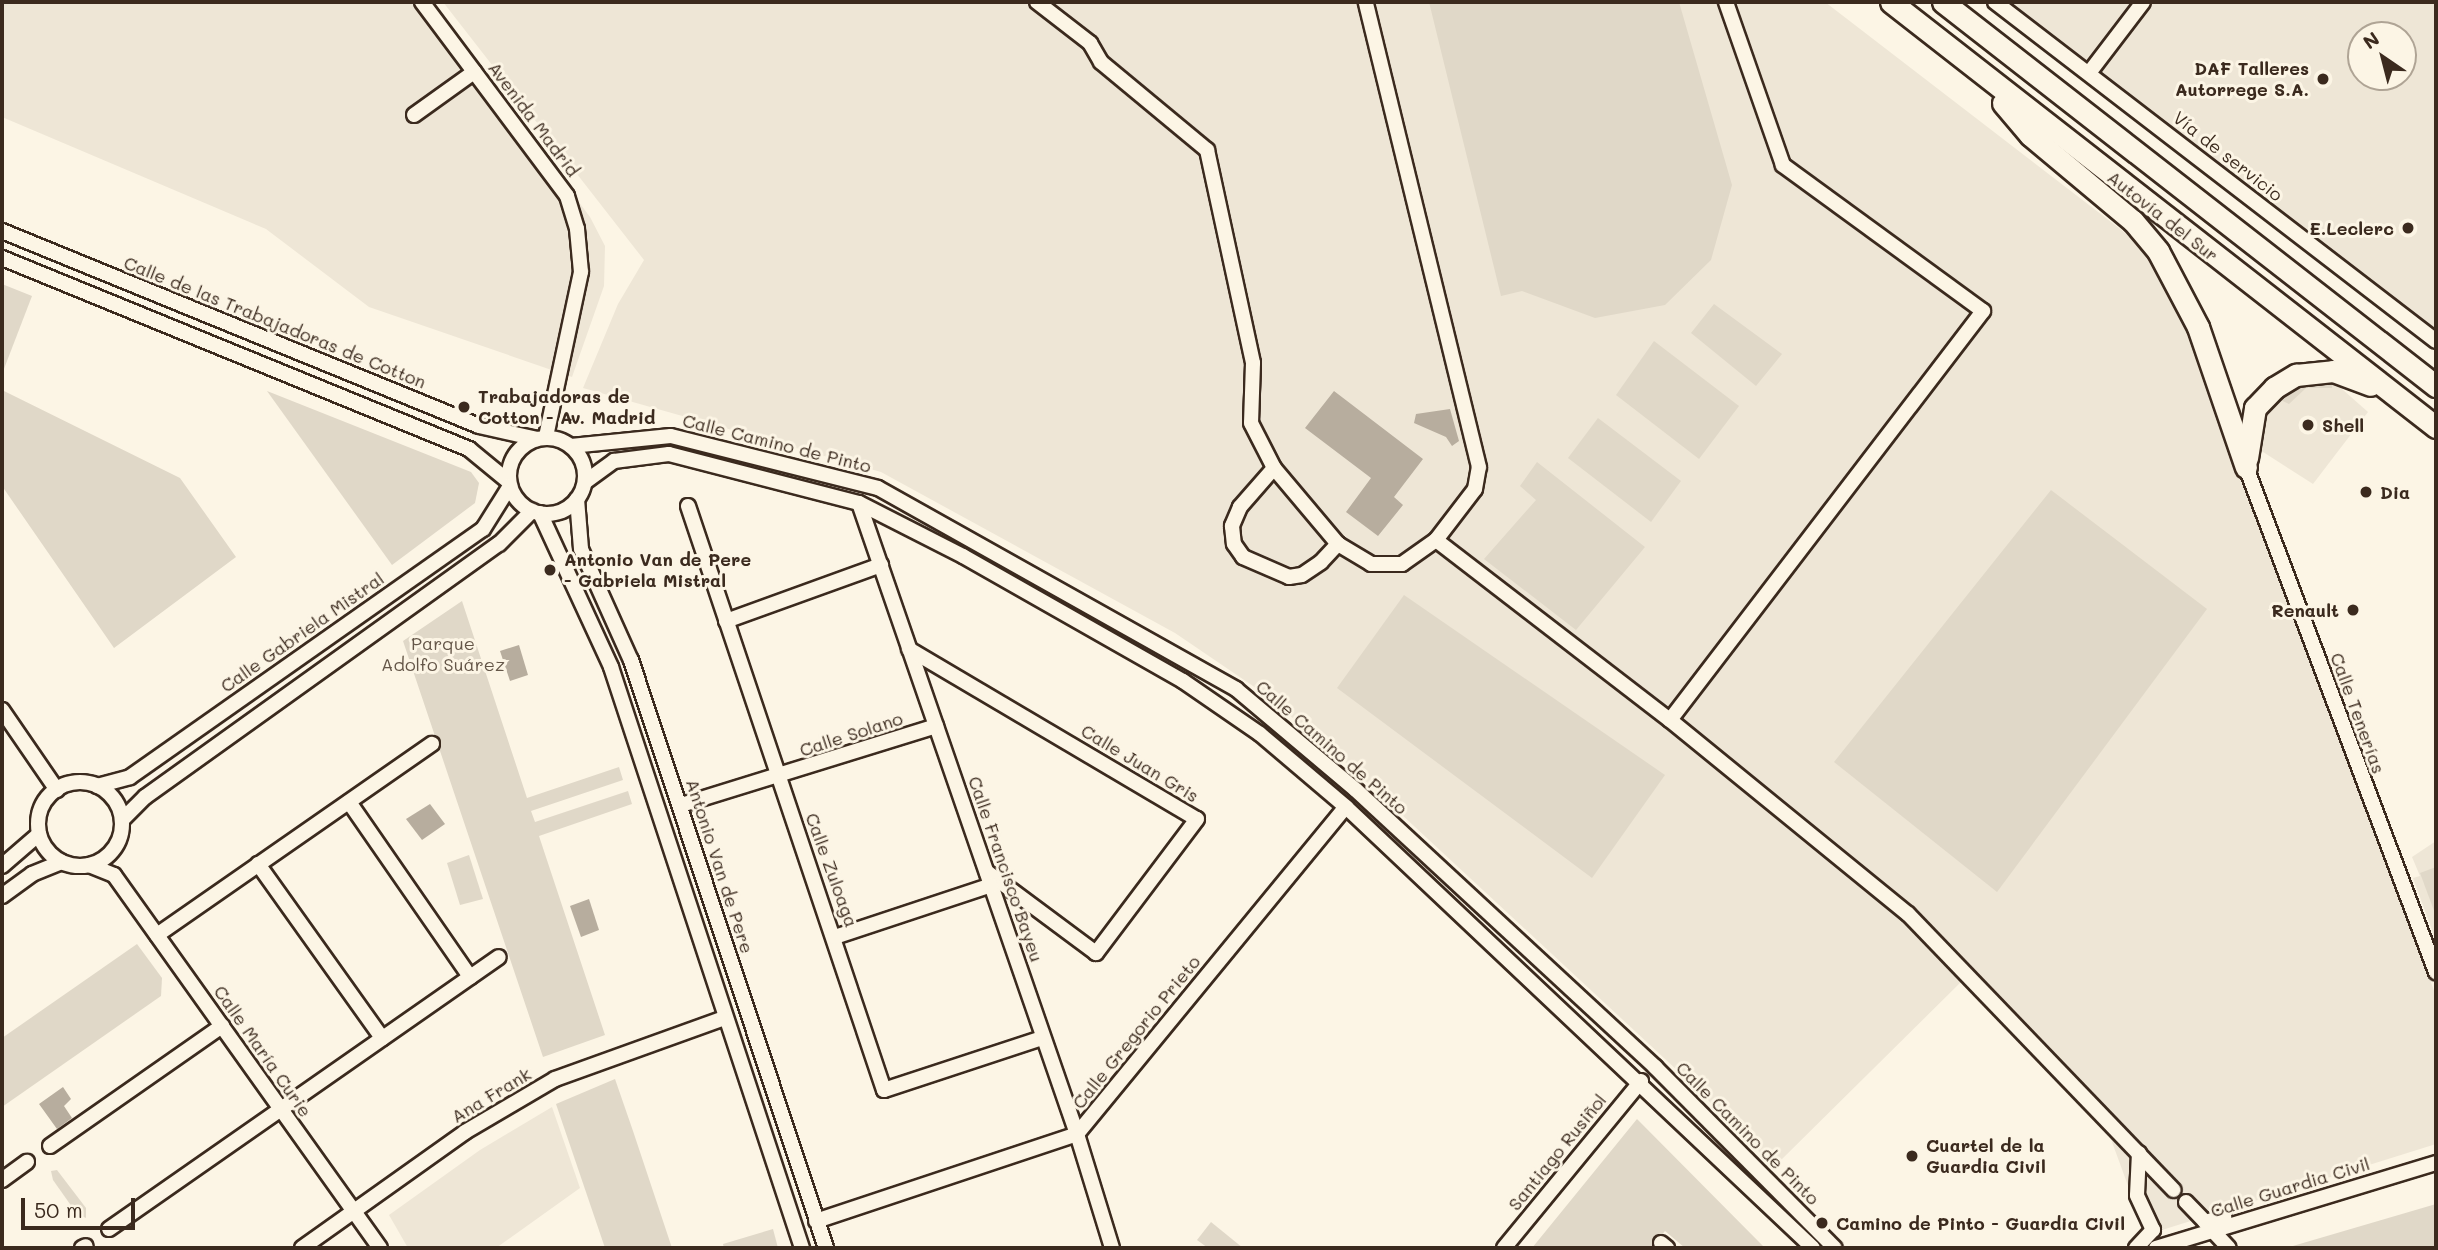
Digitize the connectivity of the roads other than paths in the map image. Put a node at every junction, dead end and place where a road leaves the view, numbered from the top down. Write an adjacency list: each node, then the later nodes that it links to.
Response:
1 (422, 2): 10 (street, Avenida Madrid)
2 (1037, 2): 22 (street)
3 (1366, 2): 29 (street)
4 (1726, 2): 35 (street)
5 (1891, 2): 9 (highway, Autovía del Sur)
6 (1943, 2): 16 (highway, Autovía del Sur)
7 (1995, 2): 11 (street, Vía de servicio)
8 (2143, 2): 11 (street)
9 (1972, 67): 17 (highway, Autovía del Sur); 21 (highway)
10 (474, 72): 12 (street); 19 (street, Avenida Madrid)
11 (2089, 73): 15 (street, Vía de servicio)
12 (414, 115)
13 (2, 231): 19 (street, Calle de las Trabajadoras de Cotton)
14 (2, 258): 24 (street)
15 (2436, 341)
16 (2436, 386)
17 (2392, 394): 18 (highway, Autovía del Sur); 21 (highway)
18 (2436, 427)
19 (541, 438): 20 (street); 24 (street)
20 (571, 446): 23 (street); 85 (street, Calle Camino de Pinto)
21 (2246, 467): 57 (street, Calle Tenerías)
22 (1274, 468): 30 (street); 30 (street)
23 (585, 482): 25 (street); 26 (street, Calle Camino de Pinto)
24 (509, 483): 28 (street); 39 (street, Calle Gabriela Mistral)
25 (578, 499): 28 (street); 42 (street, Antonio Van de Pere)
26 (859, 503): 31 (street, Calle Francisco Bayeu); 43 (street, Calle Camino de Pinto)
27 (688, 506): 32 (street, Calle Zuloaga)
28 (536, 512): 44 (street); 59 (street)
29 (1436, 540): 30 (street); 35 (street)
30 (1338, 544)
31 (881, 565): 32 (street); 33 (street, Calle Francisco Bayeu)
32 (726, 621): 38 (street, Calle Zuloaga)
33 (909, 649): 36 (street, Calle Francisco Bayeu); 52 (street, Calle Juan Gris)
34 (2, 710): 40 (street)
35 (1670, 720): 67 (street)
36 (936, 726): 38 (street, Calle Solano); 52 (street, Calle Francisco Bayeu)
37 (432, 744): 41 (street)
38 (779, 778): 42 (street, Calle Solano); 55 (street, Calle Zuloaga)
39 (97, 786): 40 (street); 44 (street)
40 (57, 790): 45 (street)
41 (349, 802): 48 (street); 58 (street)
42 (681, 805): 75 (street, Antonio Van de Pere)
43 (1346, 807): 63 (street, Calle Camino de Pinto); 65 (street, Calle Gregorio Prieto)
44 (122, 821): 46 (street)
45 (39, 834): 47 (street); 49 (street)
46 (114, 849): 50 (street); 51 (street)
47 (62, 862): 50 (street); 53 (street)
48 (258, 864): 54 (street); 61 (street)
49 (2, 866)
50 (89, 866): 51 (street)
51 (114, 875): 54 (street, Calle María Curie)
52 (989, 879): 55 (street); 62 (street, Calle Francisco Bayeu)
53 (2, 896)
54 (157, 935): 60 (street, Calle María Curie)
55 (835, 937): 62 (street, Calle Zuloaga)
56 (499, 957): 58 (street)
57 (2436, 972)
58 (470, 977): 61 (street)
59 (724, 1018): 74 (street, Ana Frank); 80 (street)
60 (222, 1026): 64 (street, Calle María Curie); 66 (street)
61 (382, 1038): 64 (street)
62 (1042, 1038): 65 (street, Calle Francisco Bayeu)
63 (1641, 1081): 83 (street, Santiago Rusiñol); 84 (street, Calle Camino de Pinto)
64 (281, 1110): 74 (street, Calle María Curie); 76 (street)
65 (1077, 1134): 75 (street, Calle Gregorio Prieto); 82 (street, Calle Francisco Bayeu)
66 (50, 1146)
67 (2138, 1153): 72 (street); 86 (street)
68 (27, 1162): 70 (street)
69 (2436, 1163): 71 (street, Calle Guardia Civil)
70 (2, 1180)
71 (2371, 1182): 73 (street); 77 (street, Calle Guardia Civil)
72 (2174, 1190)
73 (2186, 1202)
74 (354, 1211): 78 (street, Ana Frank); 79 (street, Calle María Curie)
75 (816, 1221): 81 (street, Antonio Van de Pere)
76 (108, 1229)
77 (2213, 1231): 87 (street, Calle Guardia Civil); 88 (street)
78 (302, 1248)
79 (380, 1248)
80 (802, 1248)
81 (826, 1248)
82 (1112, 1248)
83 (1504, 1248)
84 (1813, 1248)
85 (1835, 1248)
86 (2136, 1248)
87 (2156, 1248)
88 (2230, 1248)

